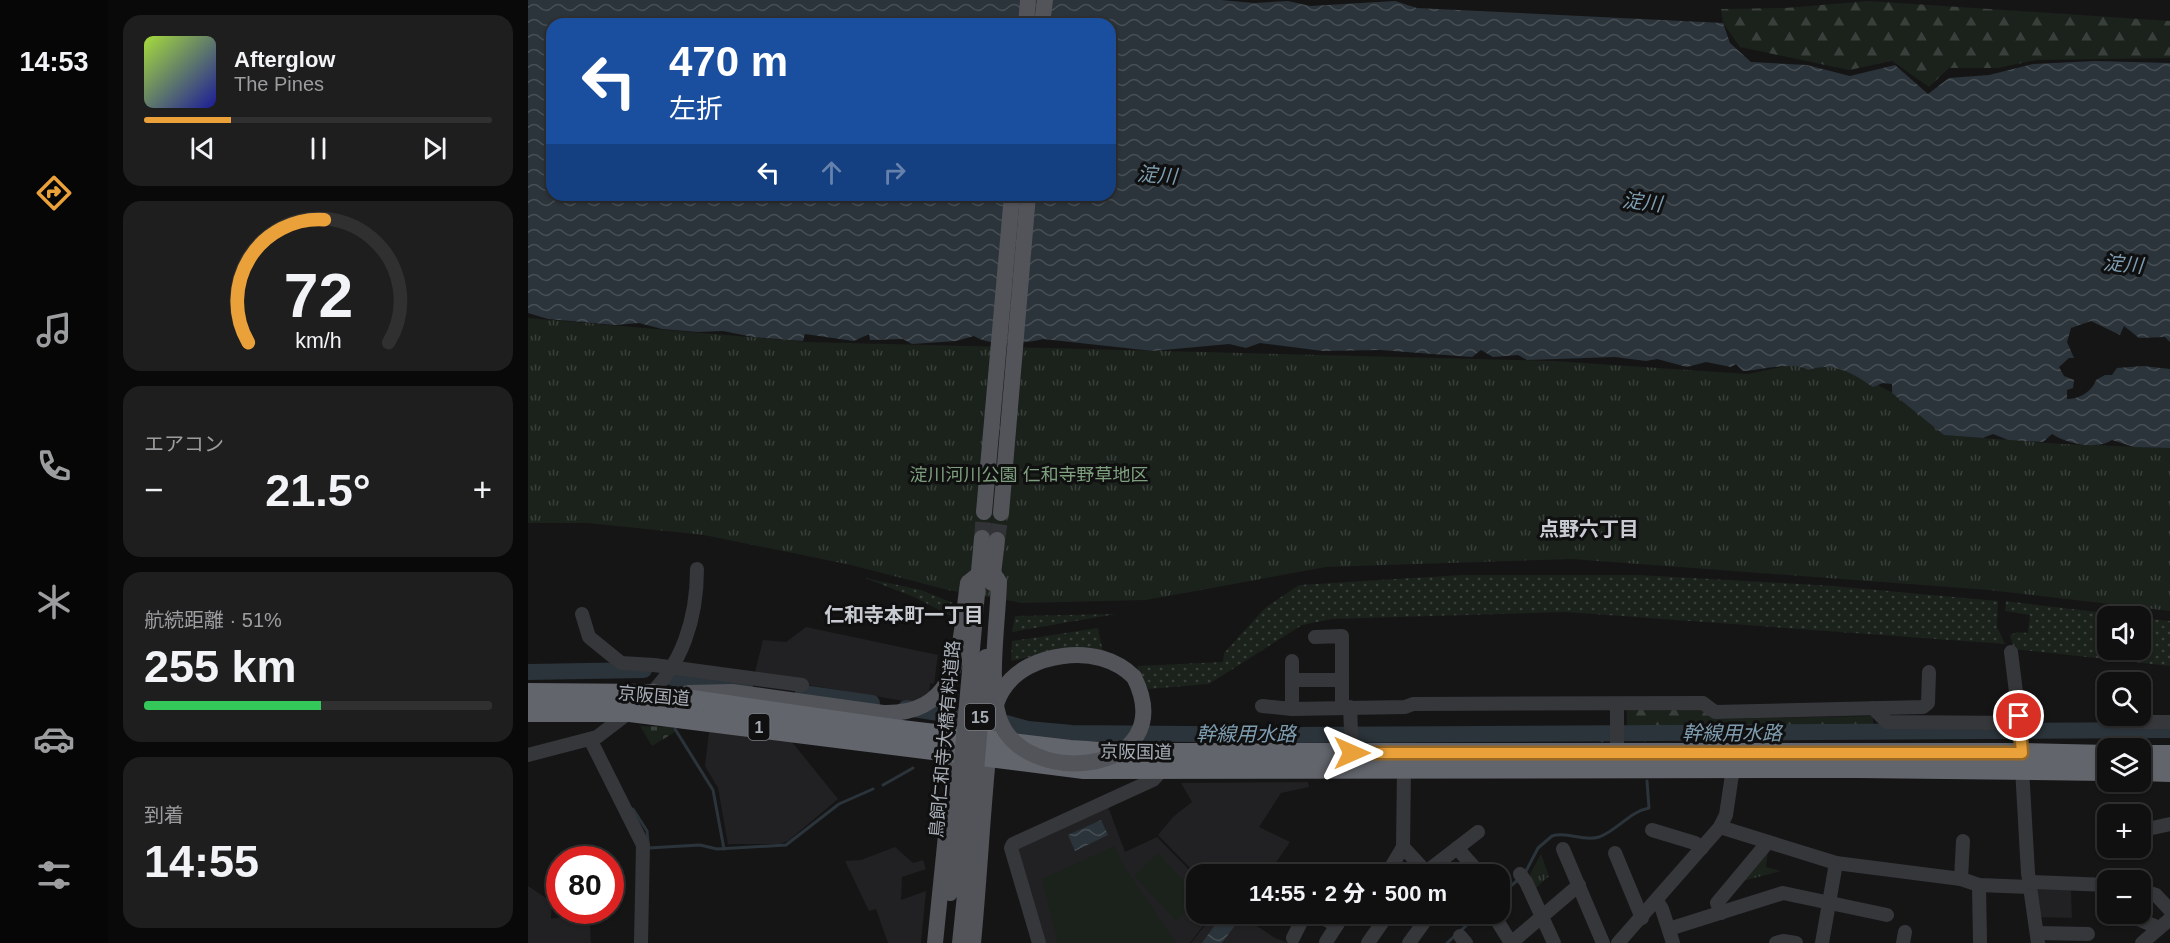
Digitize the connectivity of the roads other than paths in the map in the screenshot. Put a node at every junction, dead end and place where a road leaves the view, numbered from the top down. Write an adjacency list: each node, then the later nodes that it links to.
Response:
1 (1028, 0): 3 (main road)
2 (1045, 0): 4 (main road)
3 (1026, 18)
4 (1043, 18)
5 (1012, 201): 6 (main road)
6 (1027, 201)
7 (990, 539): 9 (main road, 鳥飼仁和寺大橋有料道路 / 15, bridge)
8 (697, 569): 14 (street)
9 (986, 574): 19 (main road); 36 (main road, 15, bridge); 71 (main road, 鳥飼仁和寺大橋有料道路 / 15, bridge)
10 (582, 614): 14 (street)
11 (1315, 637): 17 (street)
12 (2010, 651): 32 (street)
13 (1292, 661): 16 (street)
14 (671, 667): 19 (street); 21 (street)
15 (1929, 672): 25 (street)
16 (1292, 680): 17 (street); 26 (street)
17 (1342, 680): 24 (street)
18 (802, 685): 19 (street)
19 (775, 690): 21 (main road)
20 (528, 693): 21 (highway, 京阪国道 / 1)
21 (651, 694): 28 (street); 33 (highway, 京阪国道 / 1)
22 (1617, 705): 24 (street); 25 (street); 34 (street)
23 (1262, 706): 26 (street)
24 (1346, 707): 26 (street); 35 (street)
25 (1873, 708): 32 (street)
26 (1292, 709)
27 (528, 712): 28 (highway, 京阪国道 / 1)
28 (630, 712): 31 (street); 33 (highway, 京阪国道 / 1)
29 (2151, 722): 30 (street)
30 (2170, 722)
31 (590, 739): 38 (street); 90 (street)
32 (2021, 742): 34 (highway, 京阪国道 / 1); 37 (highway, 京阪国道 / 1); 41 (highway, 京阪国道 / 1); 42 (highway, 京阪国道 / 1); 66 (street)
33 (956, 745): 36 (highway, 京阪国道 / 1); 91 (main road, 15)
34 (1617, 746): 35 (highway, 京阪国道 / 1)
35 (1351, 747): 36 (highway, 京阪国道 / 1)
36 (989, 749): 43 (highway, 京阪国道 / 1); 94 (main road, 15)
37 (2097, 753)
38 (528, 755)
39 (2151, 755): 40 (highway)
40 (2170, 755)
41 (2097, 767)
42 (1733, 768): 44 (highway, 京阪国道 / 1); 48 (street)
43 (1163, 769): 44 (highway, 京阪国道 / 1); 95 (street)
44 (1404, 770): 54 (street)
45 (2151, 771): 46 (highway)
46 (2170, 772)
47 (2170, 824): 49 (street)
48 (1720, 827): 53 (street); 56 (street)
49 (2151, 828)
50 (1652, 830): 56 (street)
51 (1478, 832): 55 (street)
52 (1963, 841): 65 (street)
53 (1768, 842): 59 (street); 75 (street)
54 (1403, 847): 60 (street); 61 (street)
55 (1457, 848): 62 (street); 63 (street)
56 (1702, 848): 72 (street)
57 (1563, 849): 67 (street)
58 (1615, 853): 78 (street)
59 (1836, 863): 65 (street); 73 (street)
60 (1393, 864)
61 (1419, 864)
62 (1438, 864)
63 (1471, 864)
64 (1520, 874): 77 (street)
65 (1961, 879): 68 (street)
66 (2030, 884): 68 (street); 69 (street); 87 (street)
67 (1579, 885): 77 (street); 99 (street)
68 (1980, 885): 105 (street)
69 (2097, 885)
70 (2151, 893): 74 (street)
71 (958, 894): 92 (main road, 鳥飼仁和寺大橋有料道路 / 15); 93 (main road, 鳥飼仁和寺大橋有料道路 / 15)
72 (1657, 901): 78 (street); 85 (street)
73 (1829, 903): 75 (street); 76 (street); 104 (street)
74 (2170, 910)
75 (1721, 913): 85 (street)
76 (1887, 915)
77 (1543, 916): 83 (street); 98 (street)
78 (1642, 918): 100 (street)
79 (1300, 924): 88 (street)
80 (1338, 924): 89 (street)
81 (1381, 924): 96 (street)
82 (1423, 924): 97 (street)
83 (1499, 924)
84 (2165, 924): 106 (street)
85 (1669, 929): 101 (street)
86 (2088, 934): 87 (street)
87 (2037, 938)
88 (1293, 939)
89 (1326, 942)
90 (641, 943)
91 (935, 943)
92 (946, 943)
93 (960, 943)
94 (973, 943)
95 (1039, 943)
96 (1368, 943)
97 (1409, 943)
98 (1554, 943)
99 (1603, 943)
100 (1618, 943)
101 (1674, 943)
102 (1776, 943): 103 (street)
103 (1795, 943)
104 (1822, 943)
105 (1980, 943)
106 (2142, 943)

